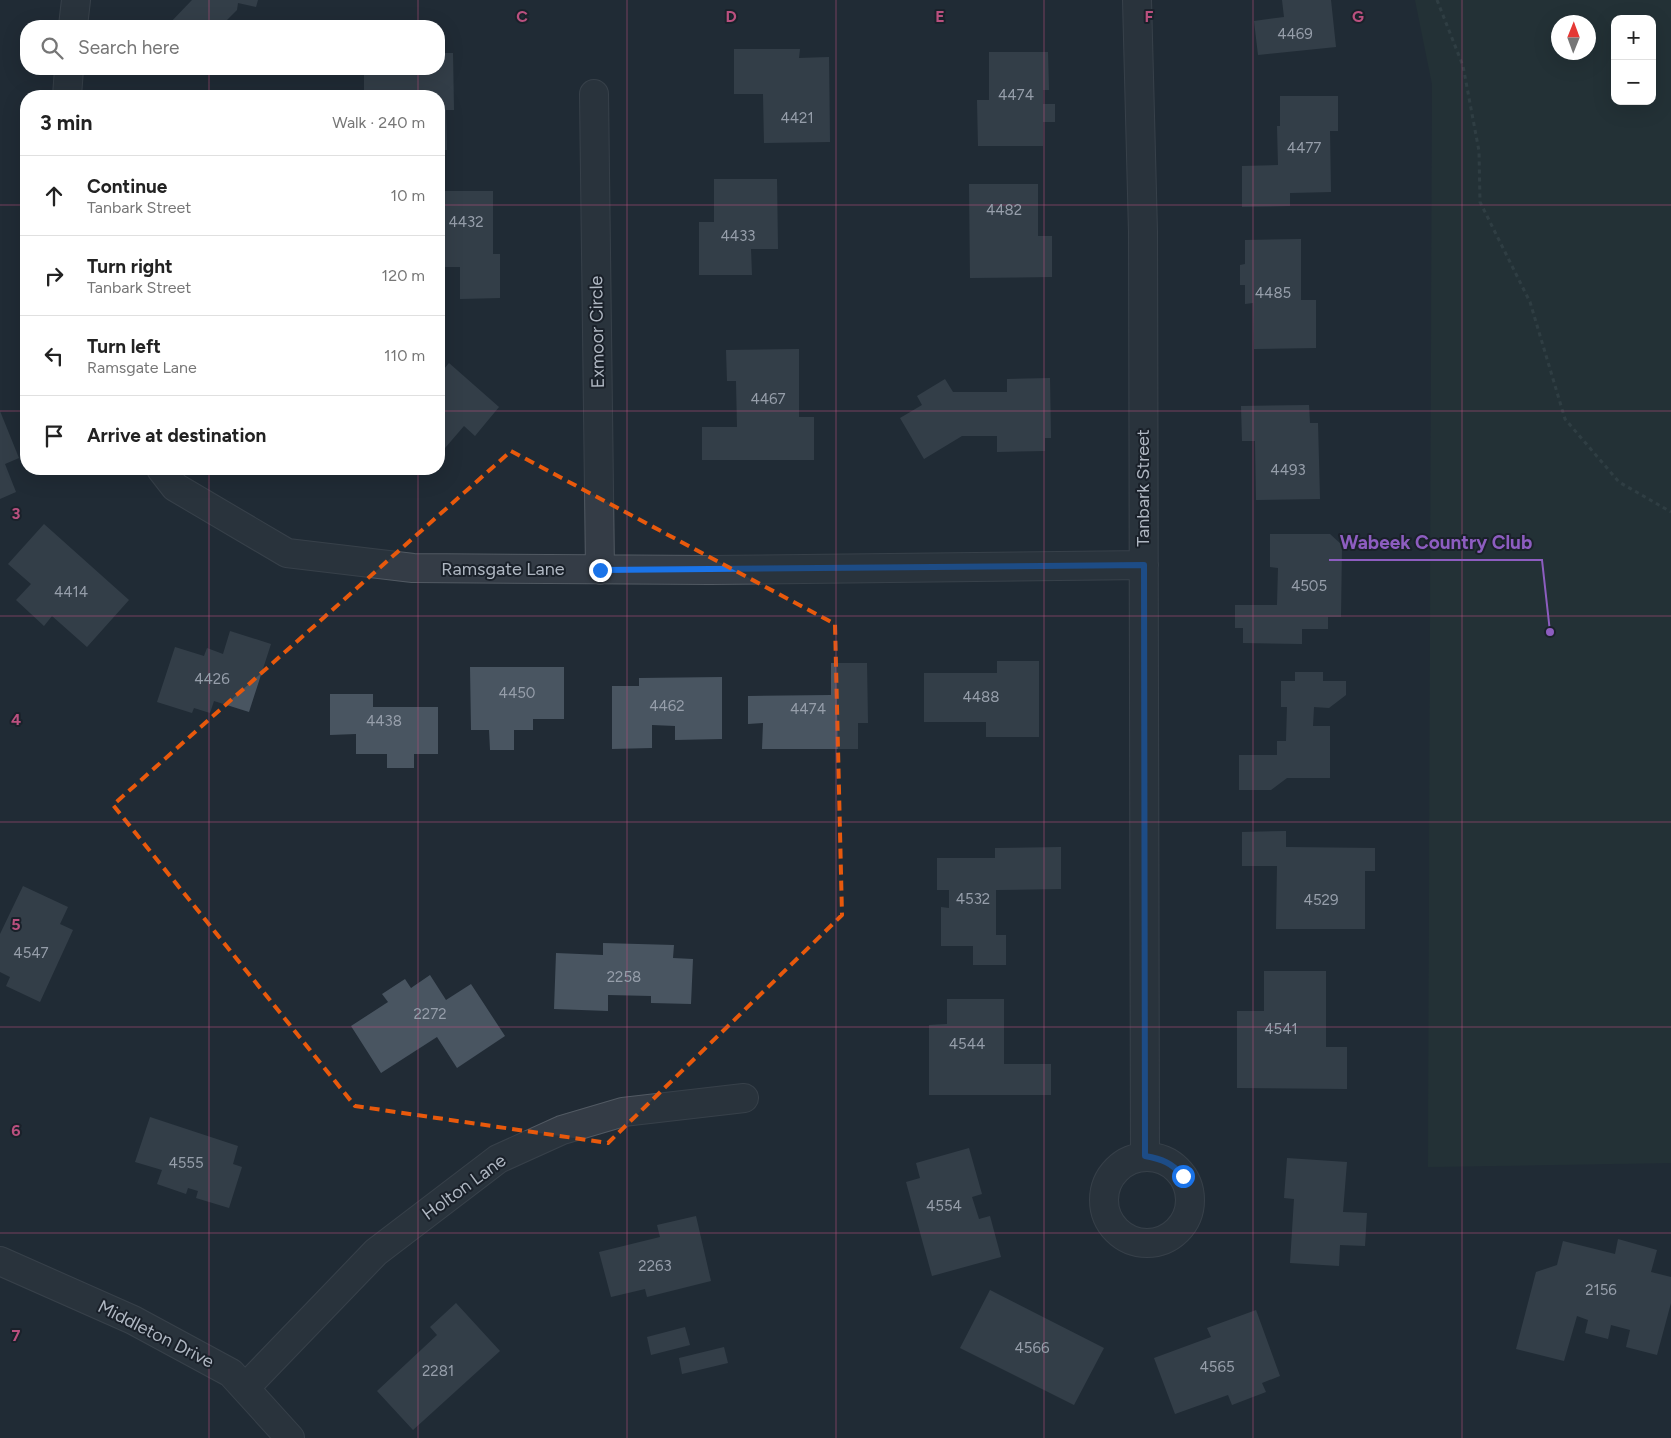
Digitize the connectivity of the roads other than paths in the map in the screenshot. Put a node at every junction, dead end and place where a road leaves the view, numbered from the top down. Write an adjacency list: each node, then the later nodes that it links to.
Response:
1 (76, 0): 3 (street)
2 (1138, 0): 8 (street, Tanbark Street)
3 (74, 20)
4 (69, 75): 5 (street)
5 (67, 90)
6 (594, 94): 9 (street, Exmoor Circle)
7 (166, 475): 9 (street, Ramsgate Lane)
8 (1144, 565): 9 (street, Ramsgate Lane); 11 (street, Tanbark Street)
9 (600, 570)
10 (744, 1098): 13 (street, Holton Lane)
11 (1145, 1156)
12 (0, 1261): 13 (street, Middleton Drive)
13 (244, 1388): 14 (street, Middleton Drive)
14 (290, 1438)

